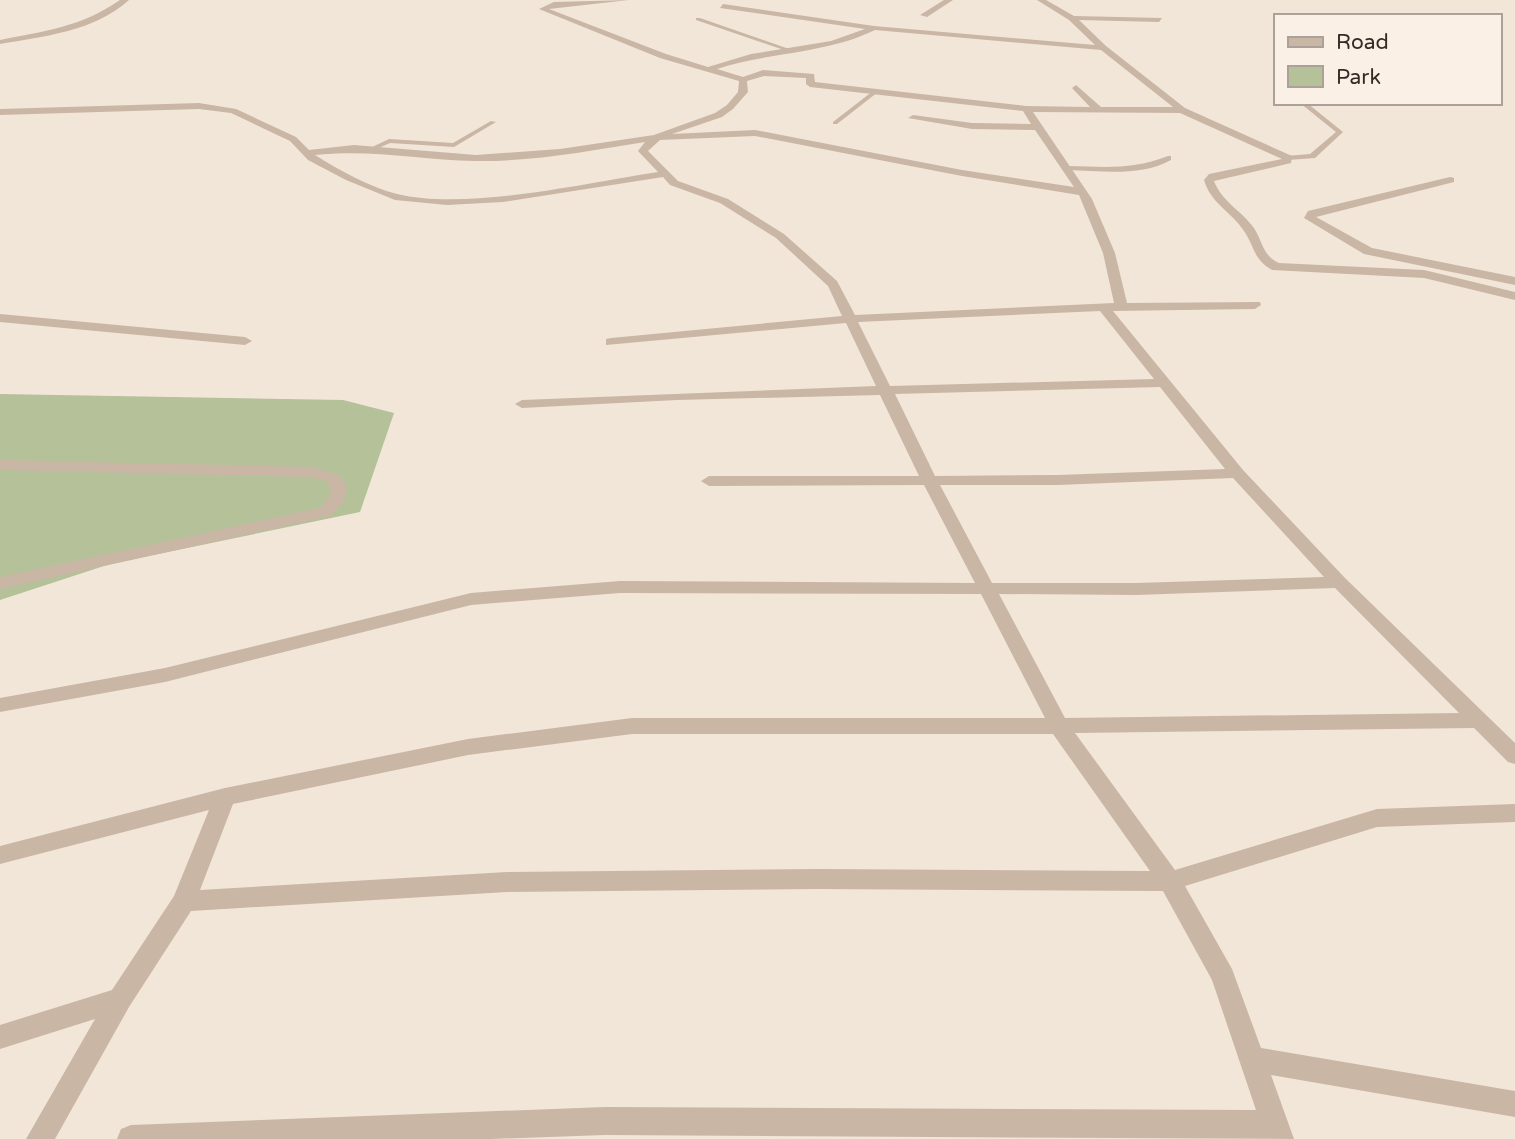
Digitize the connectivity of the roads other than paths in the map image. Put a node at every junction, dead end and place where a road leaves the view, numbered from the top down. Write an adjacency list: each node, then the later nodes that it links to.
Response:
1 (125, 0): 11 (street)
2 (625, 0): 14 (street)
3 (949, 0): 6 (street)
4 (1041, 0): 7 (street)
5 (723, 6): 10 (street)
6 (924, 15)
7 (1072, 18): 9 (street); 12 (street)
8 (698, 19): 13 (lane)
9 (1159, 20)
10 (874, 28): 12 (street); 13 (street)
11 (0, 42)
12 (1103, 48): 21 (street)
13 (789, 50): 14 (street)
14 (710, 69): 15 (street)
15 (743, 80): 17 (street); 27 (street)
16 (1076, 88): 20 (street)
17 (875, 92): 19 (street); 25 (lane)
18 (1306, 105): 31 (lane)
19 (1026, 109): 20 (street); 26 (street)
20 (1098, 109): 21 (street)
21 (1182, 110): 31 (street)
22 (0, 112): 29 (street)
23 (912, 118): 26 (street)
24 (493, 121): 28 (lane)
25 (835, 123)
26 (1038, 127): 32 (street)
27 (660, 137): 28 (street); 33 (street); 35 (street)
28 (372, 149): 29 (street)
29 (307, 153): 33 (street)
30 (1168, 158): 32 (lane)
31 (1288, 158): 37 (street)
32 (1068, 168): 35 (street)
33 (665, 174): 42 (street)
34 (1450, 180): 36 (street)
35 (1083, 192): 40 (street)
36 (1515, 281)
37 (1515, 296)
38 (1255, 305): 40 (street)
39 (1102, 307): 40 (street); 42 (street); 45 (street)
40 (1121, 307)
41 (0, 318): 43 (street)
42 (851, 318): 44 (street); 46 (street)
43 (245, 341)
44 (611, 342)
45 (1163, 383): 46 (street); 49 (street)
46 (886, 392): 47 (street); 50 (street)
47 (522, 404)
48 (0, 465): 53 (street)
49 (1237, 473): 50 (street); 52 (street)
50 (929, 479): 51 (street); 54 (street)
51 (709, 481)
52 (1339, 582): 54 (street); 56 (street)
53 (0, 583)
54 (985, 587): 55 (street); 57 (street)
55 (0, 705)
56 (1481, 720): 57 (street); 58 (street)
57 (1059, 726): 59 (street); 62 (street)
58 (1515, 756)
59 (225, 797): 61 (street); 63 (street)
60 (1515, 813): 62 (street)
61 (0, 855)
62 (1170, 881): 63 (street); 66 (street)
63 (184, 901): 64 (street)
64 (120, 999): 65 (street); 69 (street)
65 (0, 1037)
66 (1251, 1059): 67 (street); 68 (street)
67 (1515, 1104)
68 (1278, 1132): 70 (street)
69 (40, 1139)
70 (131, 1139)

